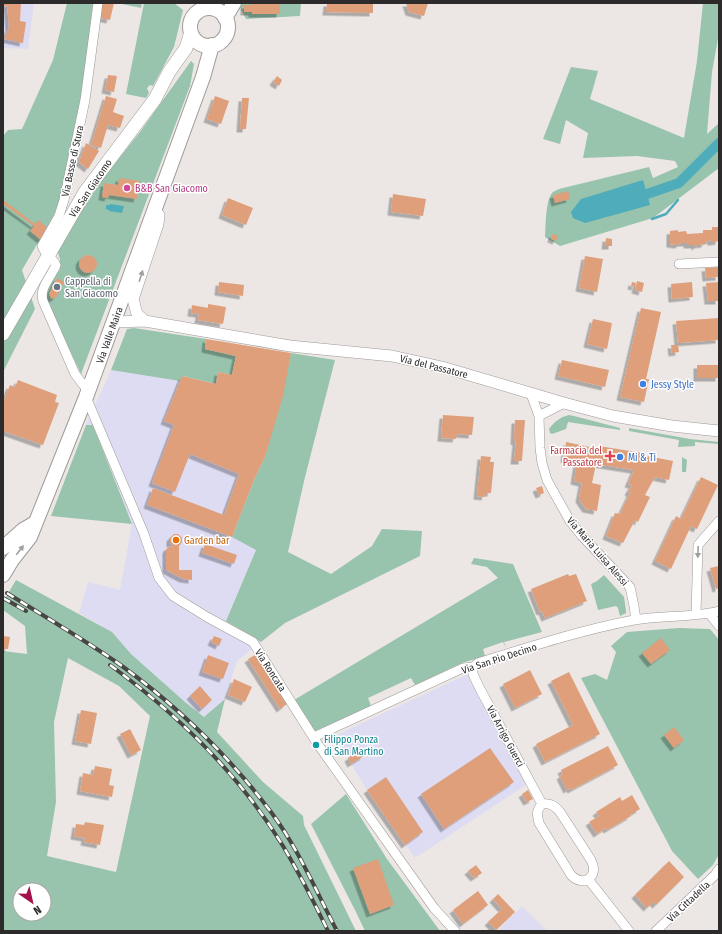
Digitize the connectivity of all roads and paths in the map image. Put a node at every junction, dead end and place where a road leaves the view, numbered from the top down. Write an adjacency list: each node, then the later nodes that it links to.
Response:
1 (98, 3): 7 (street, Via Basse di Stura)
2 (234, 3): 4 (main road)
3 (211, 6): 4 (main road); 5 (main road)
4 (225, 18): 5 (main road)
5 (198, 42): 6 (main road, Via Valle Maira); 7 (main road, Via San Giacomo)
6 (154, 210): 10 (street, one-way to 6); 11 (main road, Via Valle Maira)
7 (48, 255): 12 (main road, Via San Giacomo); 13 (street, Via Basse di Stura)
8 (719, 262): 9 (street)
9 (679, 264)
10 (145, 321): 11 (street, Via del Passatore); 14 (street, Via del Passatore)
11 (114, 322): 13 (main road, Via Valle Maira)
12 (3, 334)
13 (87, 394): 19 (main road, Via Valle Maira); 28 (street, Via Roncata)
14 (531, 394): 15 (street, Via del Passatore); 16 (street, Via Maria Luisa Alessi)
15 (564, 403): 16 (street); 17 (street, Via del Passatore)
16 (539, 416): 25 (street, Via Maria Luisa Alessi)
17 (719, 432)
18 (719, 521): 24 (street, one-way to 24)
19 (35, 523): 20 (main road); 21 (main road, Via Valle Maira, one-way to 19)
20 (3, 548)
21 (3, 575)
22 (719, 610): 23 (street, Via San Pio Decimo)
23 (709, 613): 24 (street, Via San Pio Decimo); 26 (street)
24 (696, 614): 25 (street, Via San Pio Decimo)
25 (636, 620): 27 (street, Via San Pio Decimo)
26 (719, 626)
27 (473, 667): 28 (street, Via San Pio Decimo); 29 (street, Via Arrigo Guerci)
28 (314, 738): 32 (street, Via Roncata)
29 (542, 804): 31 (street); 31 (street)
30 (719, 869): 34 (street, Via Cittadella)
31 (588, 880): 33 (street)
32 (455, 931)
33 (630, 931)
34 (656, 931)

